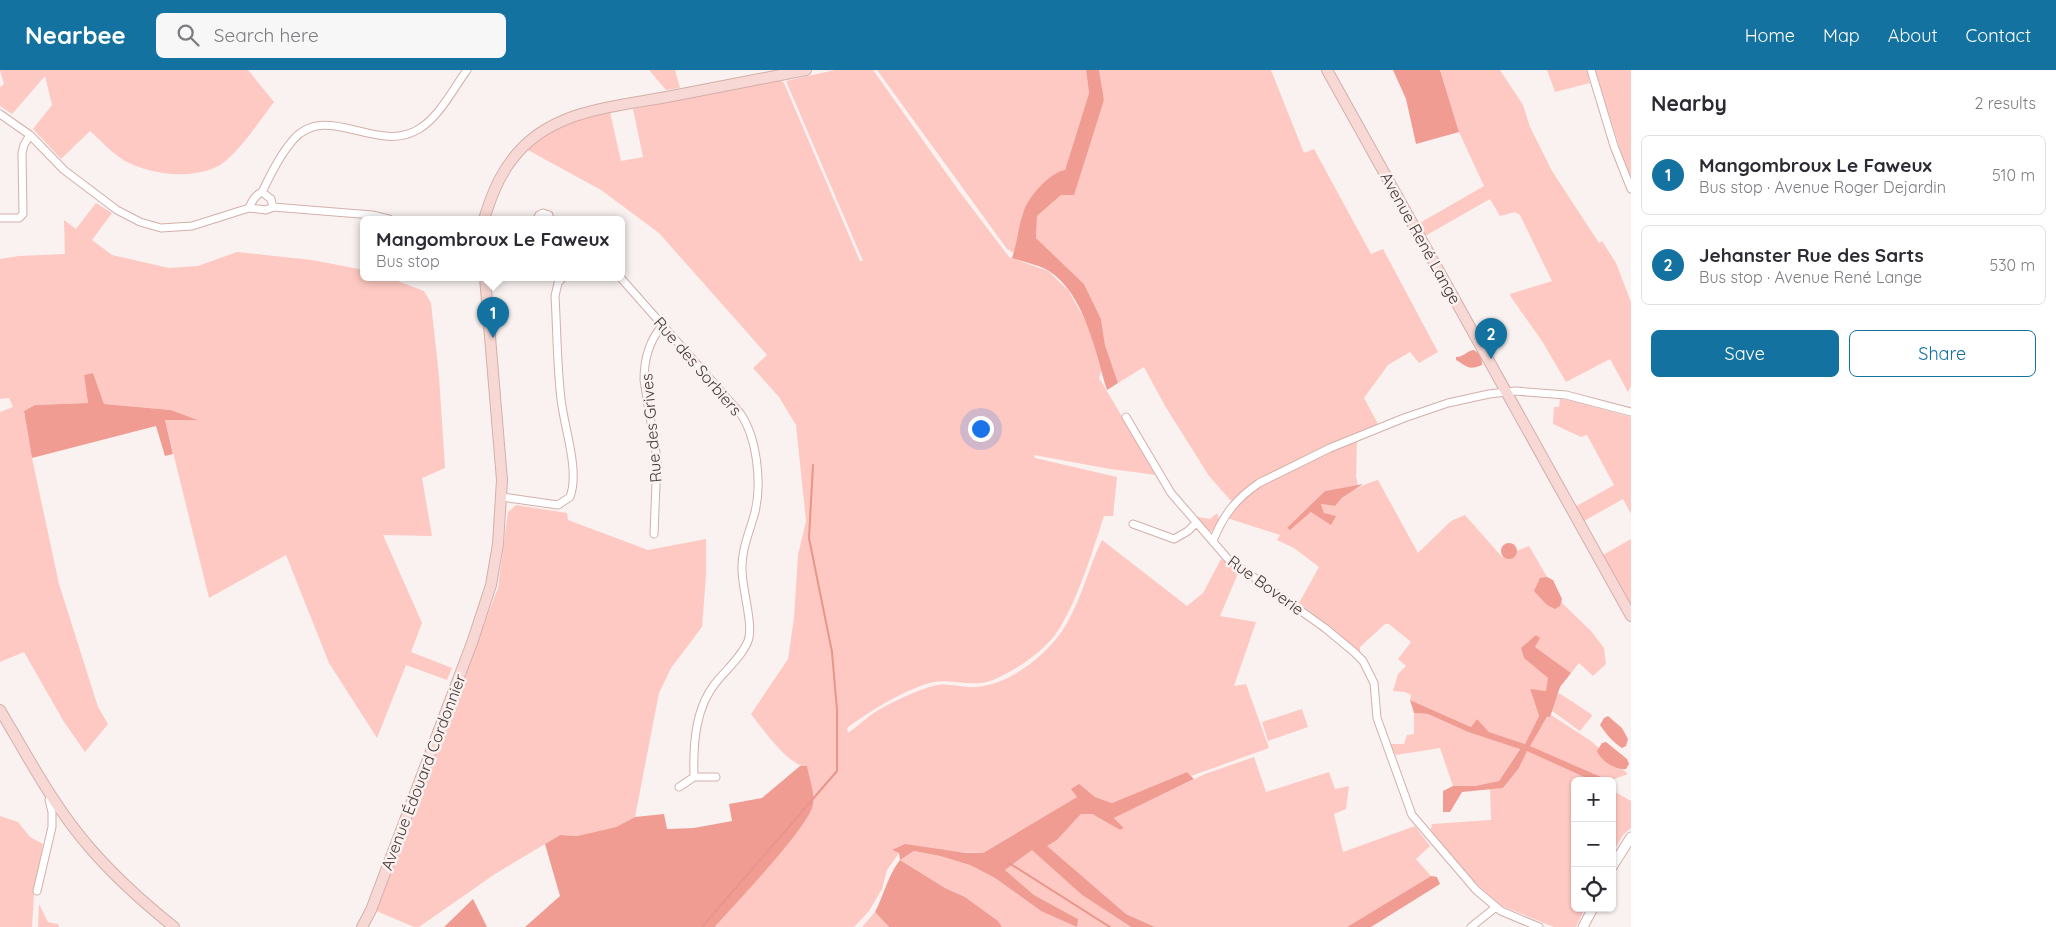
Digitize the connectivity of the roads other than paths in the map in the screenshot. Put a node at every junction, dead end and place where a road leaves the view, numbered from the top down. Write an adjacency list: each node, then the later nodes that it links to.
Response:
1 (467, 70): 8 (street)
2 (806, 70): 12 (main road)
3 (1327, 70): 18 (main road, Avenue René Lange)
4 (1591, 70): 7 (street)
5 (0, 114): 6 (street)
6 (30, 135): 10 (street); 13 (street)
7 (1631, 189)
8 (262, 192): 9 (street); 10 (street)
9 (273, 207): 10 (street); 11 (street)
10 (249, 208)
11 (376, 216)
12 (485, 216)
13 (0, 218)
14 (485, 281): 21 (main road, Avenue Édouard Cordonnier)
15 (560, 281): 21 (street)
16 (623, 281): 17 (street, Rue des Sorbiers)
17 (662, 326): 24 (street, Rue des Grives); 29 (street, Rue des Sorbiers)
18 (1506, 391): 19 (street, Rue Boverie); 25 (street, Rue Boverie); 26 (main road, Avenue René Lange)
19 (1631, 412)
20 (1126, 417): 22 (street)
21 (502, 497): 38 (main road, Avenue Édouard Cordonnier)
22 (1196, 523): 23 (street); 25 (street)
23 (1133, 524)
24 (654, 534)
25 (1213, 541): 35 (street, Rue Boverie)
26 (1631, 616)
27 (0, 710): 31 (main road)
28 (716, 776): 29 (street)
29 (694, 777): 30 (street)
30 (679, 787)
31 (51, 795): 34 (street); 37 (main road)
32 (1631, 837): 33 (street)
33 (1616, 861)
34 (37, 892)
35 (1496, 907): 39 (street); 40 (street, Rue Boverie)
36 (1591, 912): 41 (street)
37 (174, 927)
38 (362, 927)
39 (1471, 927)
40 (1539, 927)
41 (1583, 927)

